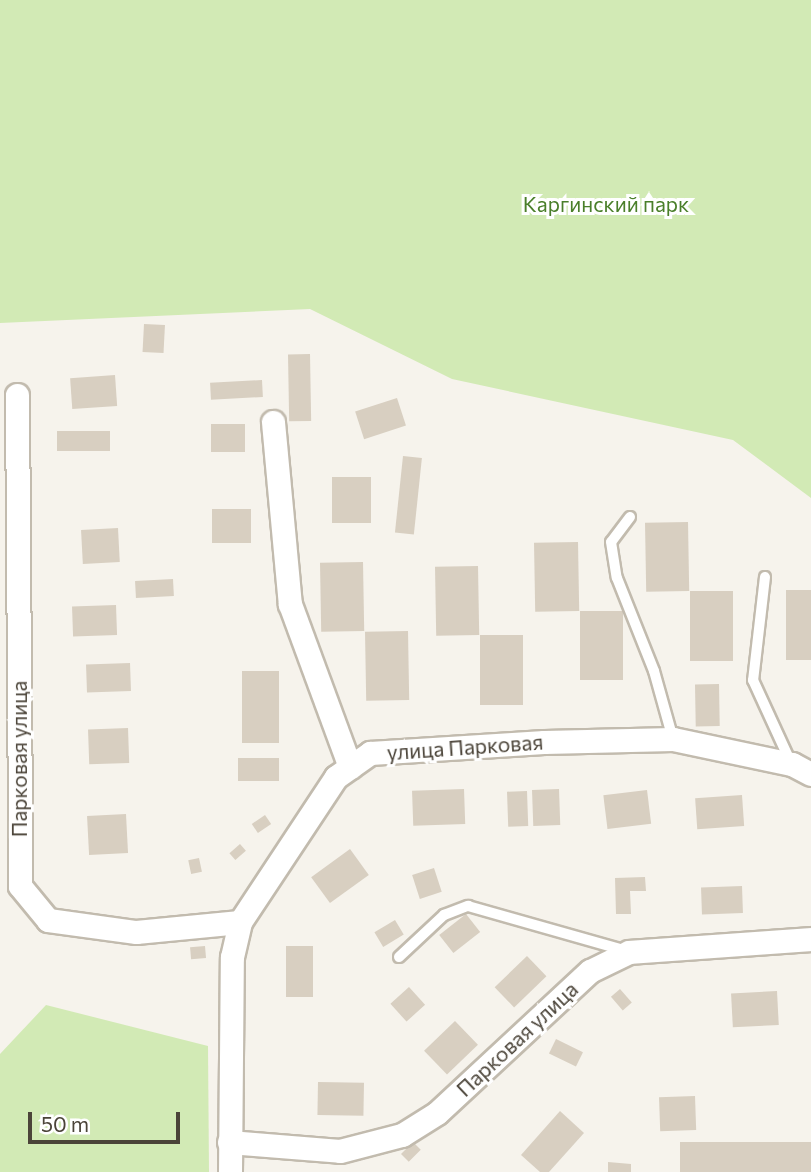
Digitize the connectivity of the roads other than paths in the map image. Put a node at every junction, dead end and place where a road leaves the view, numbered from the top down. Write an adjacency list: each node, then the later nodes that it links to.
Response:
1 (17, 395): 8 (street, Парковая улица)
2 (274, 422): 6 (street)
3 (629, 517): 5 (lane)
4 (765, 577): 7 (lane)
5 (673, 739): 6 (street, улица Парковая); 7 (street, улица Парковая)
6 (350, 767): 8 (street, улица Парковая)
7 (801, 769)
8 (240, 922): 12 (street, улица Парковая)
9 (811, 939): 10 (street, Парковая улица)
10 (629, 952): 11 (lane); 12 (street, Парковая улица)
11 (400, 957)
12 (229, 1142): 13 (street, улица Парковая)
13 (230, 1172)

